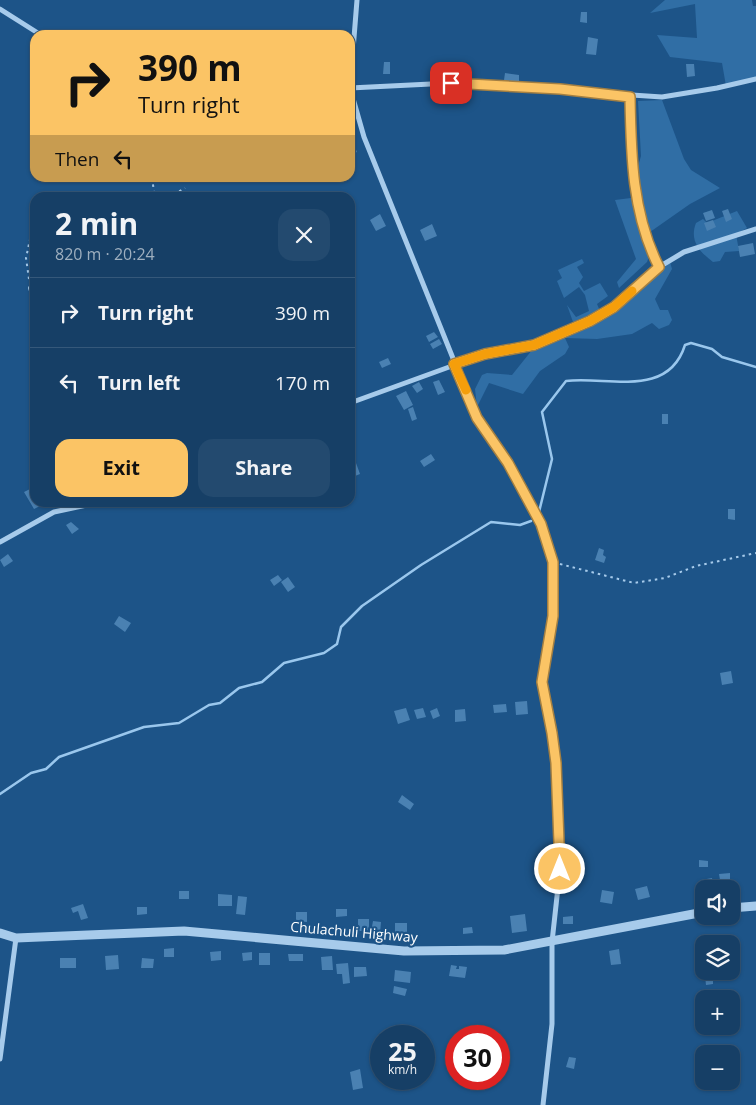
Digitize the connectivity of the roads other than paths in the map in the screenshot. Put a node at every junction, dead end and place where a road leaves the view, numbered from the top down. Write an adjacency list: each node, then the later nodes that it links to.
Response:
1 (356, 0): 4 (street)
2 (0, 9): 3 (street)
3 (33, 30)
4 (354, 30)
5 (756, 79): 7 (street)
6 (355, 88): 7 (street)
7 (630, 97): 10 (street)
8 (355, 104): 11 (street)
9 (756, 229): 10 (street)
10 (659, 267): 11 (street)
11 (454, 364): 12 (street); 20 (street)
12 (355, 401)
13 (80, 507): 14 (street)
14 (0, 542)
15 (756, 906): 16 (street)
16 (740, 907)
17 (695, 914): 20 (street, Chulachuli Highway)
18 (0, 933): 19 (street, Chulachuli Highway)
19 (16, 938): 20 (street, Chulachuli Highway); 21 (street)
20 (552, 942): 22 (street)
21 (0, 1059)
22 (543, 1105)

